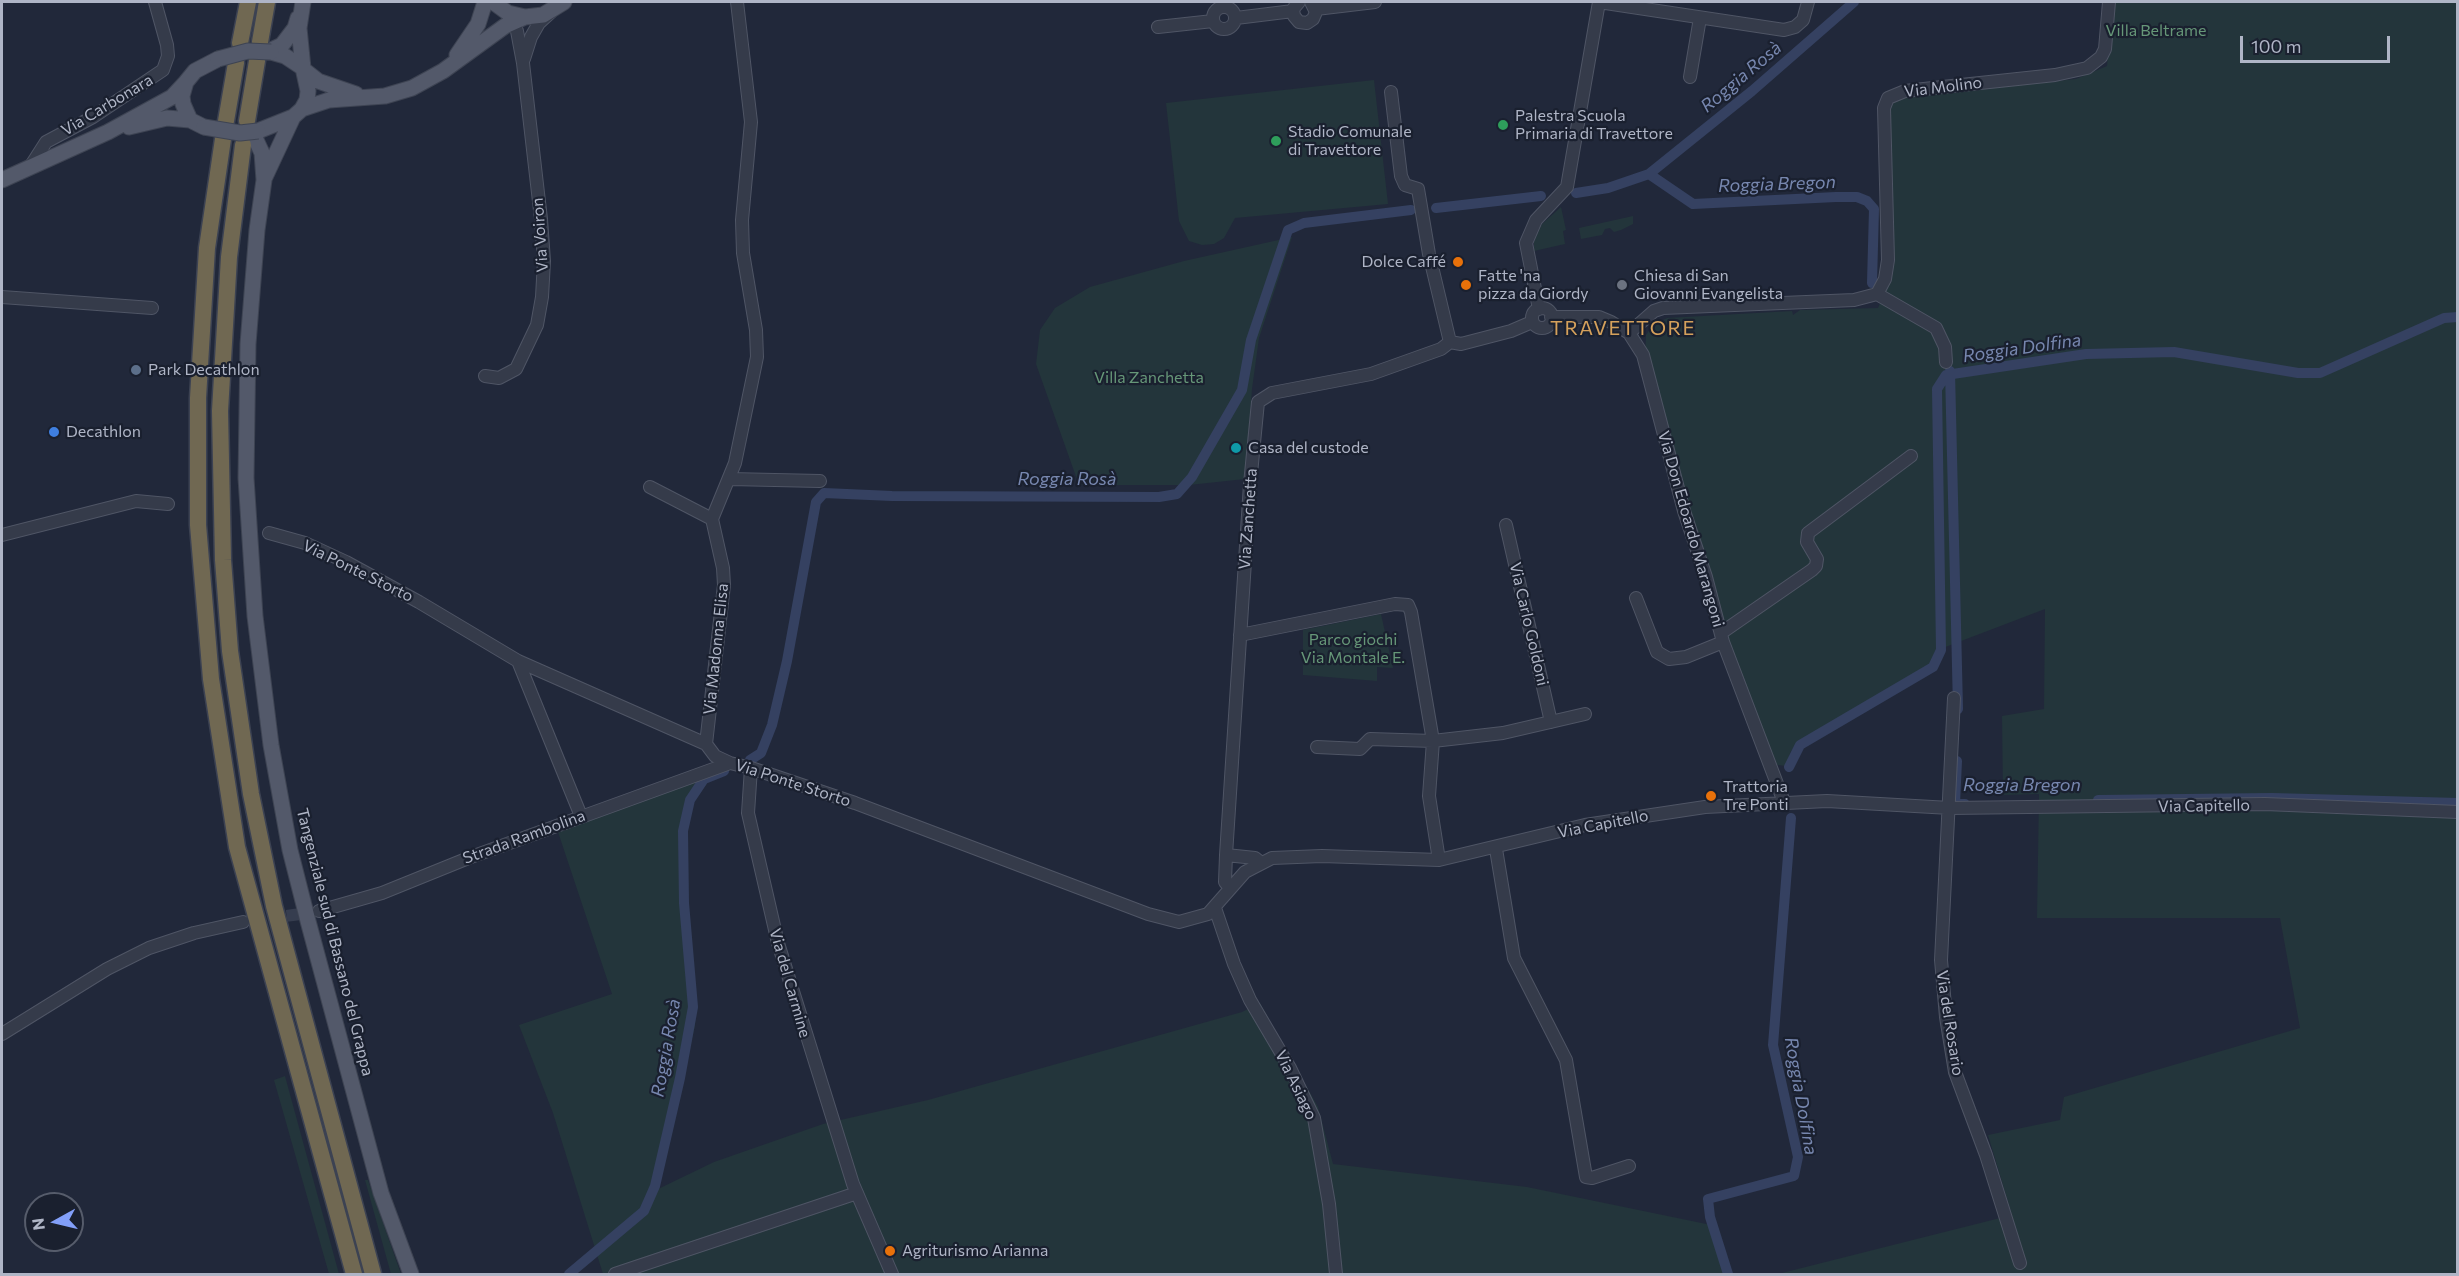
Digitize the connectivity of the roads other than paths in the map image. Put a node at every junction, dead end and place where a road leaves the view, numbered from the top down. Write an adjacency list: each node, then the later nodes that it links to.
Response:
1 (155, 2): 39 (street, Via Carbonara)
2 (248, 2): 22 (highway)
3 (267, 2): 24 (highway)
4 (485, 2): 28 (main road)
5 (493, 2): 16 (main road)
6 (737, 2): 53 (street)
7 (1375, 2): 13 (street)
8 (1599, 2): 18 (street); 45 (street)
9 (1808, 2): 18 (street)
10 (2109, 2): 42 (street, Via Molino)
11 (561, 4): 16 (main road); 26 (street, Via Voiron)
12 (1225, 4): 17 (street); 19 (street)
13 (1313, 5): 15 (street)
14 (302, 6): 24 (main road, Tangenziale sud di Bassano del Grappa); 27 (main road, Tangenziale sud di Bassano del Grappa)
15 (1296, 6): 17 (street)
16 (516, 17): 21 (main road); 23 (street, Via Voiron)
17 (1236, 18): 19 (street)
18 (1700, 18): 29 (street)
19 (1213, 21): 20 (street)
20 (1158, 27)
21 (493, 35): 23 (street); 28 (main road)
22 (240, 43)
23 (519, 43): 26 (street, Via Voiron)
24 (265, 51): 27 (main road); 30 (main road, bridge); 37 (highway)
25 (236, 63): 35 (highway)
26 (523, 63): 51 (street, Via Voiron)
27 (304, 69): 32 (main road); 33 (main road, Tangenziale sud di Bassano del Grappa)
28 (443, 71): 32 (main road)
29 (1690, 77)
30 (186, 82): 34 (main road); 36 (main road)
31 (1391, 92): 49 (street)
32 (362, 97): 33 (main road)
33 (297, 113): 37 (main road); 41 (main road, Tangenziale sud di Bassano del Grappa)
34 (190, 120): 36 (main road); 37 (main road, bridge)
35 (226, 121)
36 (108, 132): 39 (main road)
37 (249, 134): 41 (main road, Tangenziale sud di Bassano del Grappa); 77 (highway)
38 (223, 139): 90 (highway)
39 (30, 167): 40 (main road)
40 (2, 180)
41 (264, 180): 93 (main road, Tangenziale sud di Bassano del Grappa)
42 (1877, 294): 48 (street); 50 (street)
43 (2, 297): 44 (street)
44 (152, 308)
45 (1539, 309): 46 (street); 47 (street)
46 (1551, 317): 47 (street); 48 (street)
47 (1532, 322): 49 (street, Via Zanchetta)
48 (1629, 333): 63 (street, Via Don Edoardo Marangoni)
49 (1450, 342): 62 (street, Via Zanchetta)
50 (1946, 362)
51 (485, 376)
52 (1911, 456): 63 (street)
53 (730, 479): 54 (street); 57 (street)
54 (820, 481)
55 (650, 486): 57 (street)
56 (168, 504): 60 (street)
57 (712, 519): 69 (street, Via Madonna Elisa)
58 (1506, 525): 67 (street, Via Carlo Goldoni)
59 (269, 533): 64 (street, Via Ponte Storto)
60 (2, 535)
61 (1636, 598): 63 (street)
62 (1240, 634): 68 (street); 79 (street, Via Zanchetta)
63 (1722, 638): 73 (street, Via Don Edoardo Marangoni)
64 (518, 661): 69 (street, Via Ponte Storto); 76 (street)
65 (1954, 698): 74 (street)
66 (1584, 714): 67 (street)
67 (1551, 722): 68 (street)
68 (1433, 741): 70 (street); 80 (street)
69 (706, 744): 71 (street, Via Ponte Storto)
70 (1317, 747)
71 (730, 763): 72 (street, Via Ponte Storto); 76 (street, Strada Rambolina)
72 (751, 768): 83 (street, Via Ponte Storto); 88 (street, Via del Carmine)
73 (1784, 802): 74 (street, Via Capitello); 78 (street, Via Capitello)
74 (1950, 808): 75 (street, Via Capitello); 89 (street, Via del Rosario)
75 (2457, 812)
76 (581, 816): 84 (street, Strada Rambolina)
77 (261, 848): 91 (highway); 92 (highway)
78 (1496, 849): 80 (street, Via Capitello); 87 (street)
79 (1226, 855): 81 (street, Via Capitello); 82 (street, Via Zanchetta)
80 (1439, 861): 81 (street, Via Capitello)
81 (1260, 862): 82 (street, Via Capitello)
82 (1230, 888): 83 (street, Via Ponte Storto)
83 (1215, 908): 96 (street, Via Asiago)
84 (319, 911)
85 (243, 922): 86 (street)
86 (2, 1034)
87 (1629, 1166)
88 (857, 1193): 94 (street); 95 (street, Via del Carmine)
89 (2020, 1263)
90 (354, 1275)
91 (373, 1275)
92 (383, 1275)
93 (411, 1275)
94 (615, 1275)
95 (892, 1275)
96 (1336, 1275)

